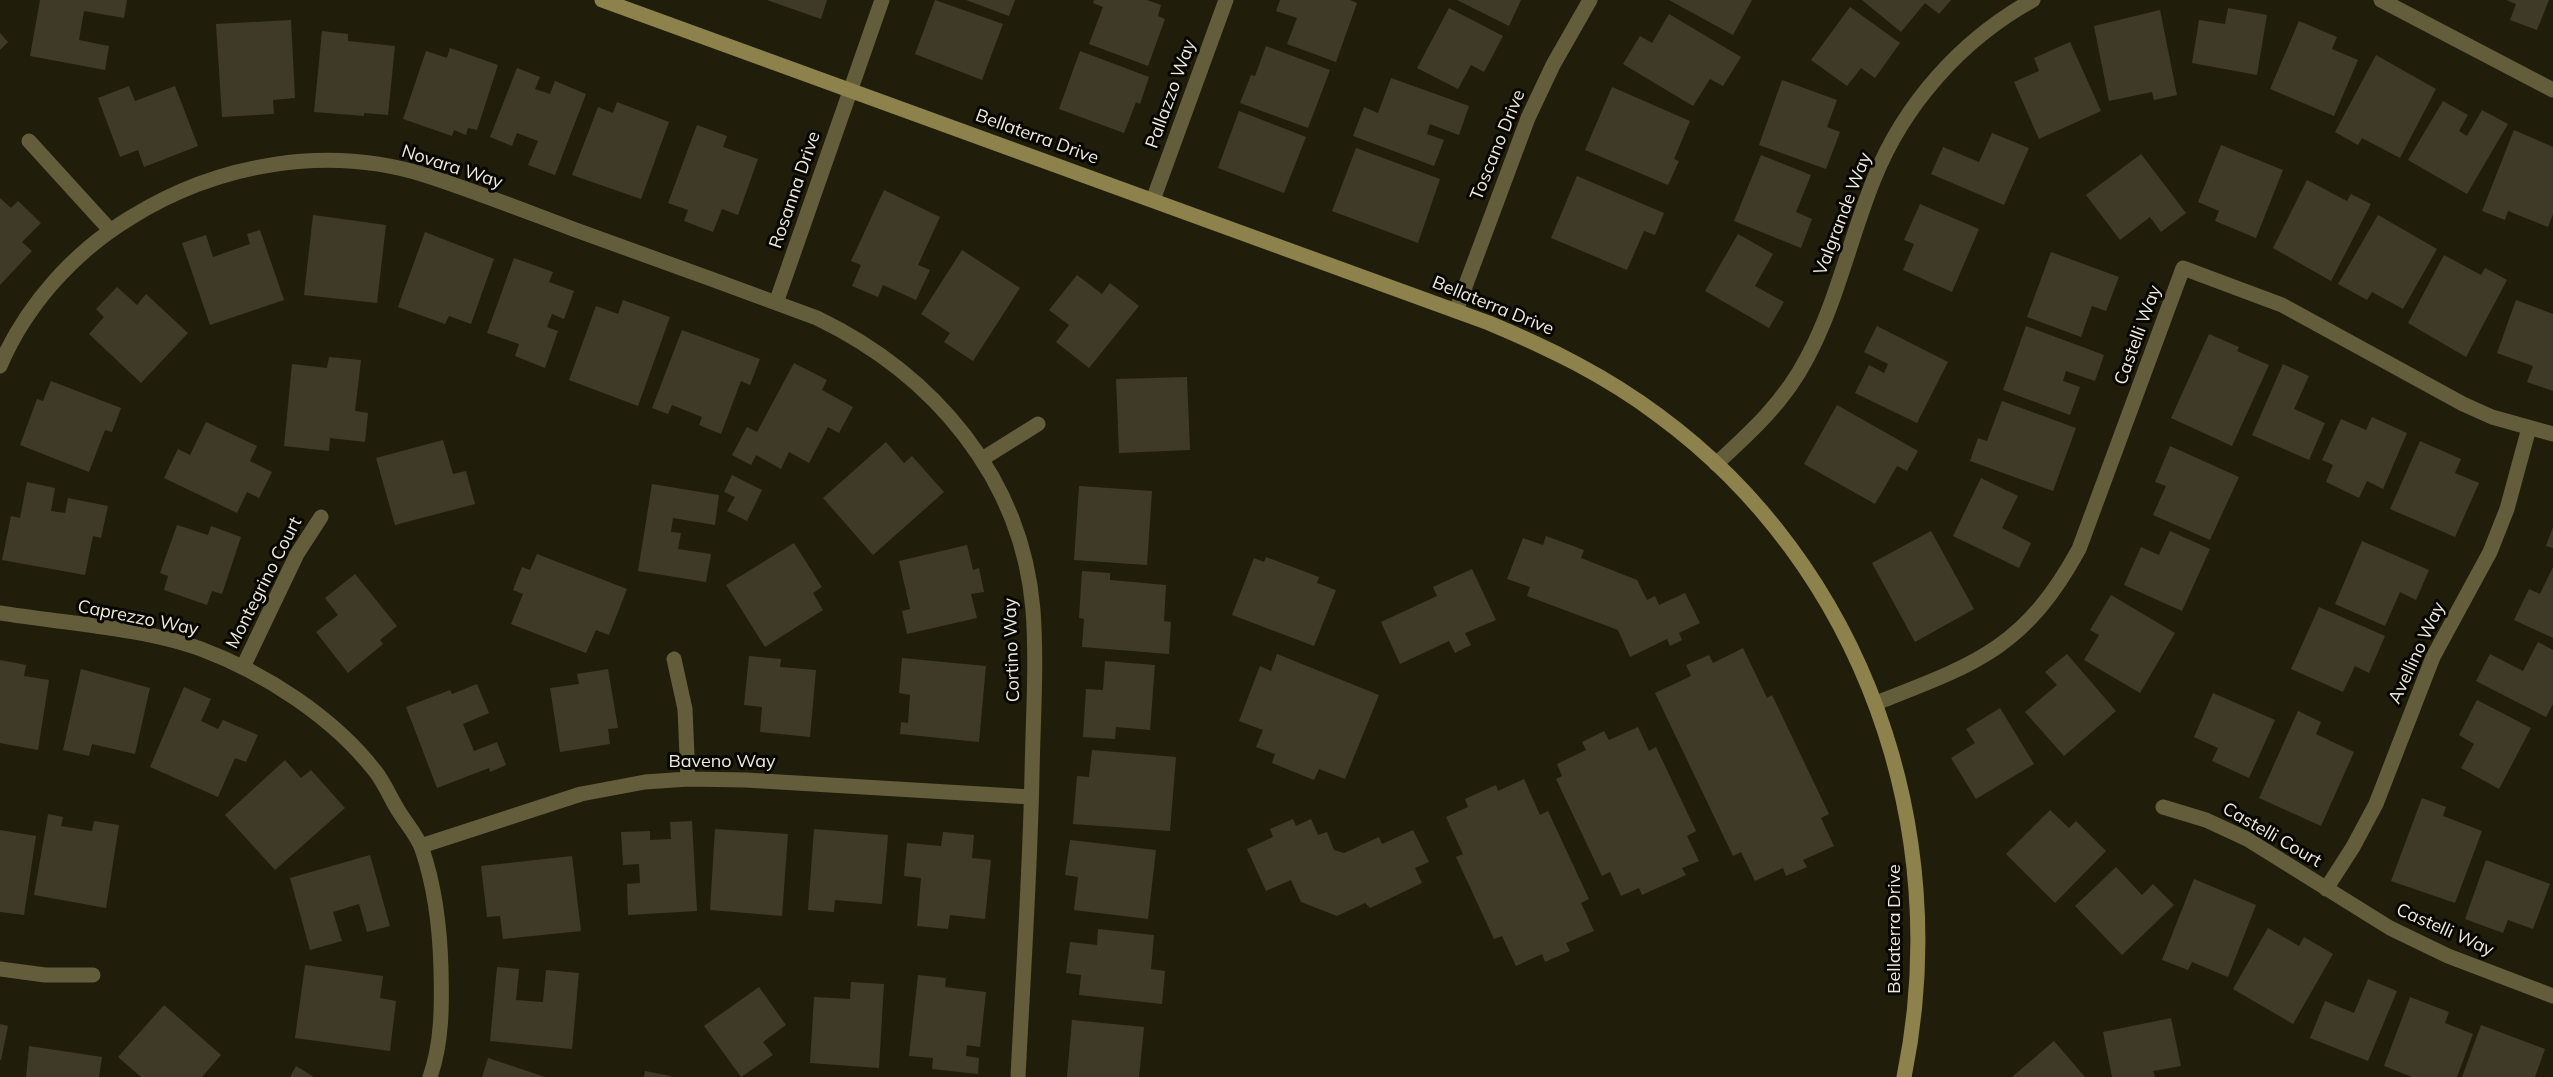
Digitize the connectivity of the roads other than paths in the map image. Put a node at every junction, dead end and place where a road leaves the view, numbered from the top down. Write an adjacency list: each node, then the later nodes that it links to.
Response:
1 (602, 0): 7 (street, Bellaterra Drive)
2 (882, 0): 7 (street, Rosanna Drive)
3 (1226, 0): 10 (street, Pallazzo Way)
4 (1590, 0): 13 (street, Toscano Drive)
5 (2033, 0): 19 (street, Valgrande Way)
6 (2381, 0): 8 (street)
7 (850, 90): 10 (street, Bellaterra Drive); 12 (street, Rosanna Drive)
8 (2553, 90)
9 (29, 141): 11 (street)
10 (1153, 200): 13 (street, Bellaterra Drive)
11 (110, 230): 12 (street, Novara Way); 14 (street, Novara Way)
12 (776, 303): 18 (street, Cortino Way)
13 (1456, 311): 19 (street, Bellaterra Drive)
14 (0, 366)
15 (1038, 424): 18 (street)
16 (2529, 428): 17 (street, Castelli Way); 24 (street, Castelli Way); 29 (street, Avellino Way)
17 (2553, 434)
18 (982, 459): 26 (street, Cortino Way)
19 (1716, 464): 24 (street, Bellaterra Drive)
20 (321, 517): 23 (street, Montegrino Court)
21 (0, 613): 23 (street, Caprezzo Way)
22 (674, 659): 25 (street)
23 (243, 667): 28 (street, Caprezzo Way)
24 (1876, 703): 35 (street, Bellaterra Drive)
25 (688, 779): 26 (street, Baveno Way); 28 (street, Baveno Way)
26 (1031, 797): 34 (street, Cortino Way)
27 (2163, 807): 29 (street, Castelli Court)
28 (421, 846): 33 (street, Caprezzo Way)
29 (2326, 890): 32 (street, Castelli Way)
30 (0, 969): 31 (street)
31 (93, 975)
32 (2553, 996)
33 (430, 1077)
34 (1018, 1077)
35 (1904, 1077)

